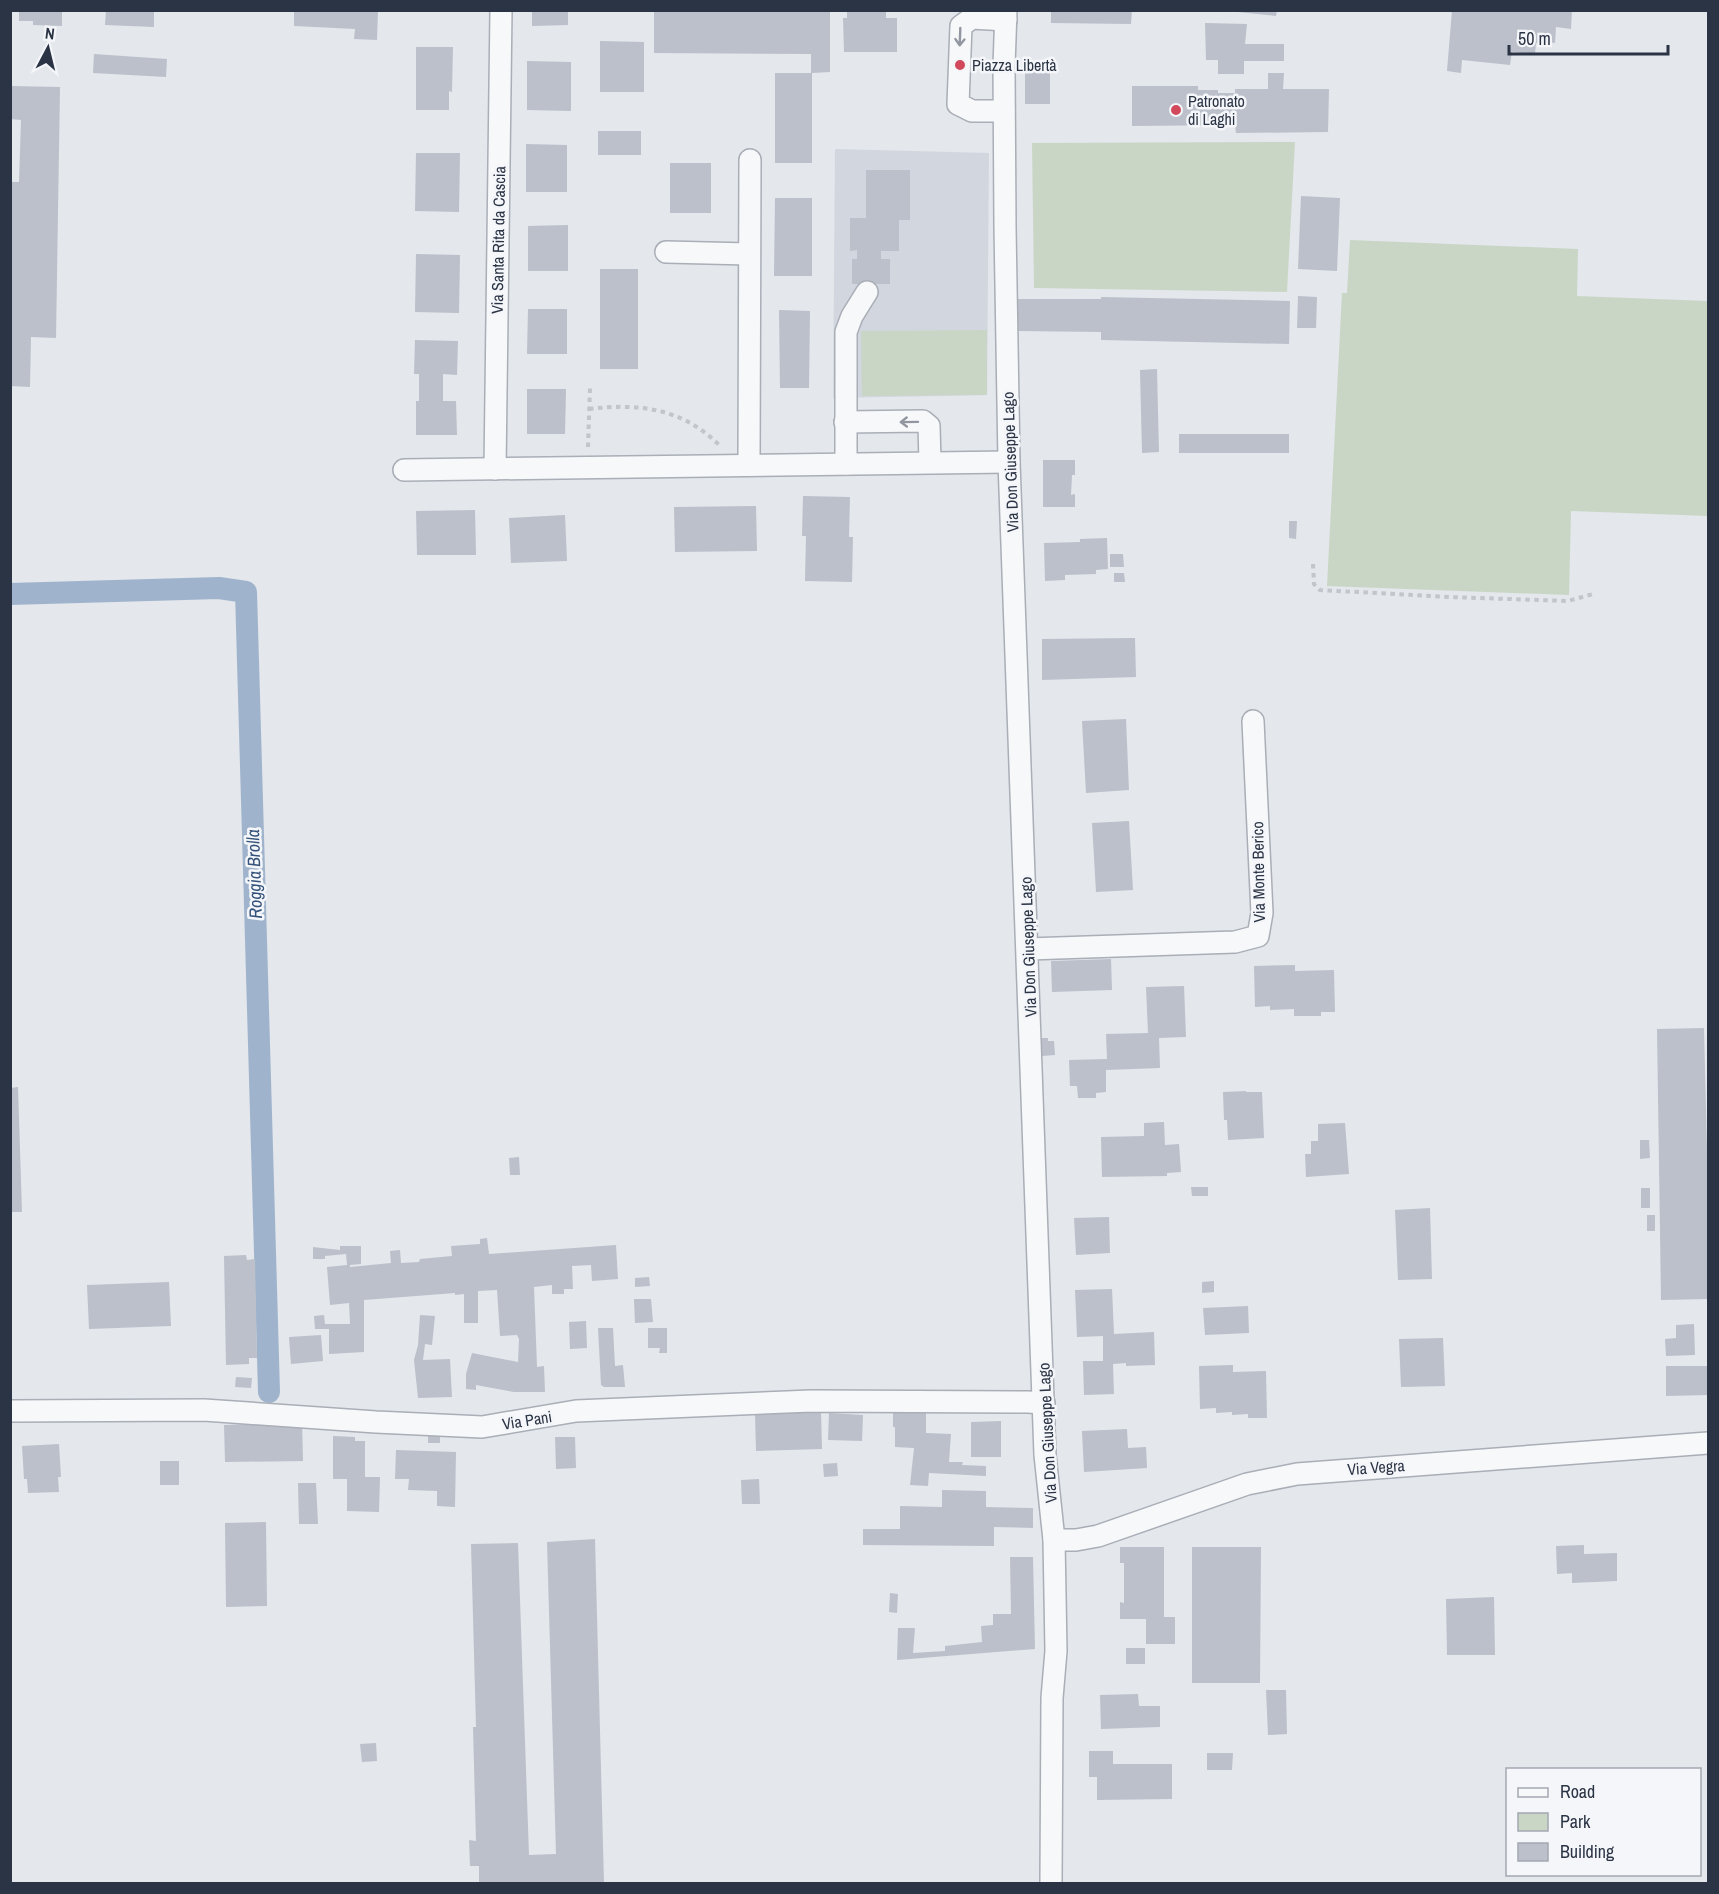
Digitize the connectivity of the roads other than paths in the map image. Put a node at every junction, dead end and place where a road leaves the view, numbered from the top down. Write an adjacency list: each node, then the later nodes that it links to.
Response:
1 (501, 10): 13 (street, Via Santa Rita da Cascia)
2 (1006, 15): 3 (street, Via Don Giuseppe Lago); 3 (street, one-way to 3)
3 (1004, 111): 10 (street, Via Don Giuseppe Lago)
4 (750, 160): 6 (street)
5 (666, 252): 6 (street)
6 (749, 254): 12 (street)
7 (867, 292): 8 (street)
8 (845, 422): 9 (street, one-way to 8); 11 (street)
9 (930, 462): 10 (street); 11 (street)
10 (1010, 462): 16 (street, Via Don Giuseppe Lago)
11 (846, 464): 12 (street)
12 (748, 465): 13 (street)
13 (495, 469): 14 (street)
14 (404, 470)
15 (1253, 721): 16 (street, Via Monte Berico)
16 (1028, 949): 17 (street, Via Don Giuseppe Lago)
17 (1044, 1403): 18 (street, Via Pani); 20 (street, Via Don Giuseppe Lago)
18 (10, 1411)
19 (1708, 1443): 20 (street, Via Vegra)
20 (1054, 1540): 21 (street, Via Don Giuseppe Lago)
21 (1051, 1884)

